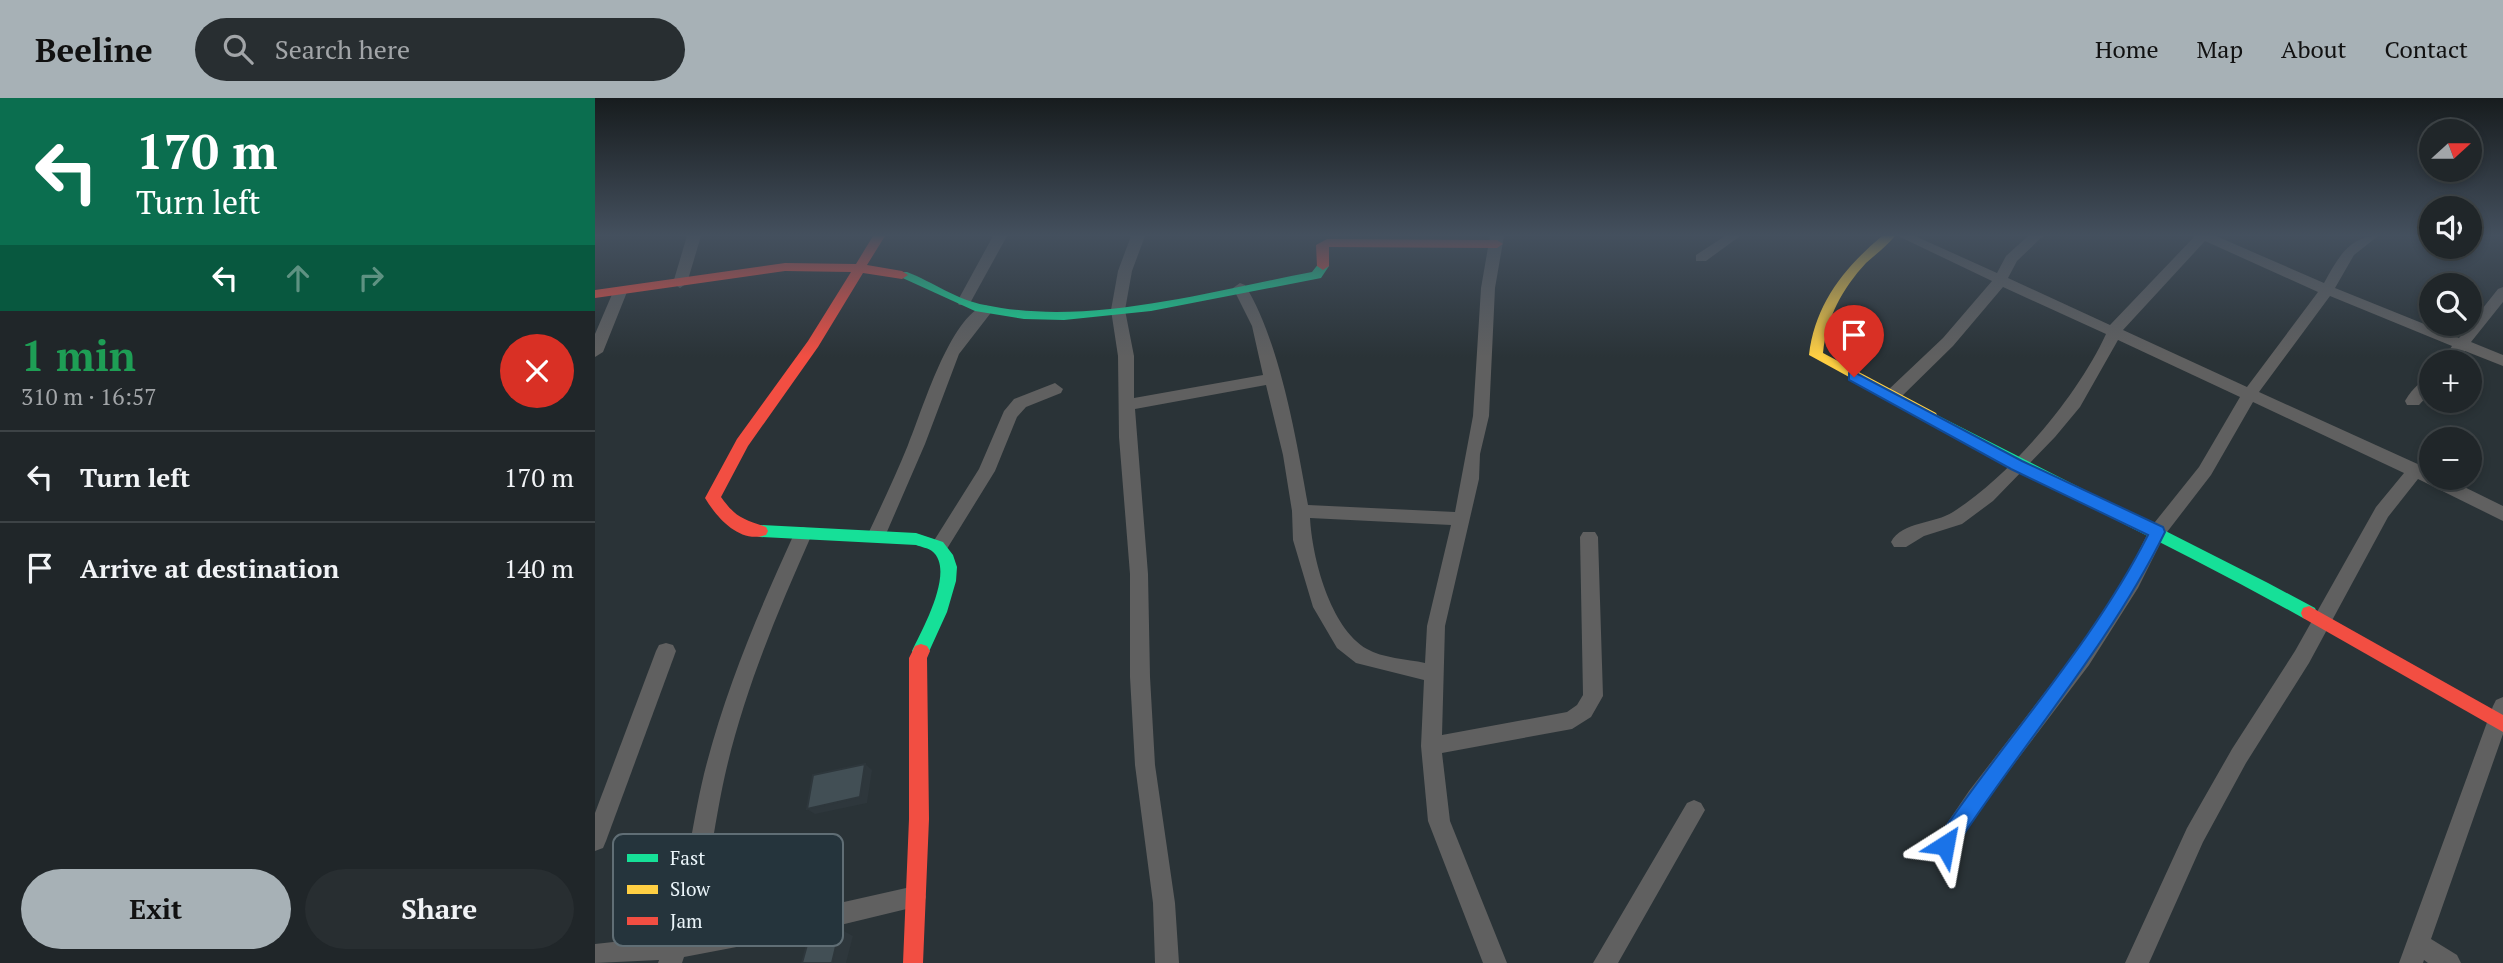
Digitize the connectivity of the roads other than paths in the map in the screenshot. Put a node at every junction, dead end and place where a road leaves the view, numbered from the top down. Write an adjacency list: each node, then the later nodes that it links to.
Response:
1 (682, 276): 15 (street)
2 (719, 276): 15 (street)
3 (854, 276): 45 (street)
4 (908, 276): 22 (street)
5 (978, 276): 22 (street)
6 (1124, 276): 24 (street)
7 (1304, 276): 17 (street)
8 (1490, 276): 43 (street)
9 (1847, 276): 32 (street)
10 (1987, 276): 16 (street)
11 (2002, 276): 16 (street)
12 (2164, 276): 25 (street)
13 (2297, 276): 18 (street)
14 (2334, 276): 18 (street)
15 (680, 282): 19 (street)
16 (1999, 282): 25 (street); 32 (street)
17 (1240, 288): 24 (street); 30 (street)
18 (2326, 289): 26 (street); 33 (street)
19 (620, 292): 21 (street); 28 (street)
20 (2503, 292): 26 (street)
21 (595, 294)
22 (964, 302): 23 (street)
23 (986, 310): 24 (street); 46 (street)
24 (1118, 310): 36 (street)
25 (2113, 333): 33 (street); 37 (street)
26 (2463, 345): 27 (street); 29 (street)
27 (2459, 350)
28 (595, 352)
29 (2503, 362)
30 (1271, 379): 36 (street); 41 (street)
31 (1055, 389): 49 (street)
32 (1893, 395): 37 (street)
33 (2249, 395): 38 (street); 44 (street)
34 (2419, 395): 35 (street)
35 (2413, 401)
36 (1126, 404): 66 (street)
37 (2016, 465): 44 (street); 48 (street)
38 (2419, 472)
39 (2419, 481): 50 (street)
40 (2456, 490): 42 (street)
41 (1301, 511): 43 (street); 52 (street)
42 (2503, 514)
43 (1461, 519): 52 (street)
44 (2157, 532): 50 (street); 58 (street)
45 (803, 534): 46 (street); 56 (street)
46 (877, 534): 49 (street)
47 (1589, 537): 54 (street)
48 (1900, 542)
49 (939, 547): 59 (street)
50 (2321, 622): 53 (street); 69 (street)
51 (666, 651): 57 (street)
52 (1432, 673): 54 (street)
53 (2501, 717): 62 (street)
54 (1431, 746): 67 (street)
55 (1694, 810): 68 (street)
56 (703, 834)
57 (595, 841)
58 (1945, 845)
59 (915, 897): 60 (street); 65 (street)
60 (843, 914)
61 (712, 946): 64 (street)
62 (2414, 953): 70 (street)
63 (595, 956): 64 (street)
64 (672, 956)
65 (913, 963)
66 (1167, 963)
67 (1495, 963)
68 (1605, 963)
69 (2137, 963)
70 (2449, 963)

